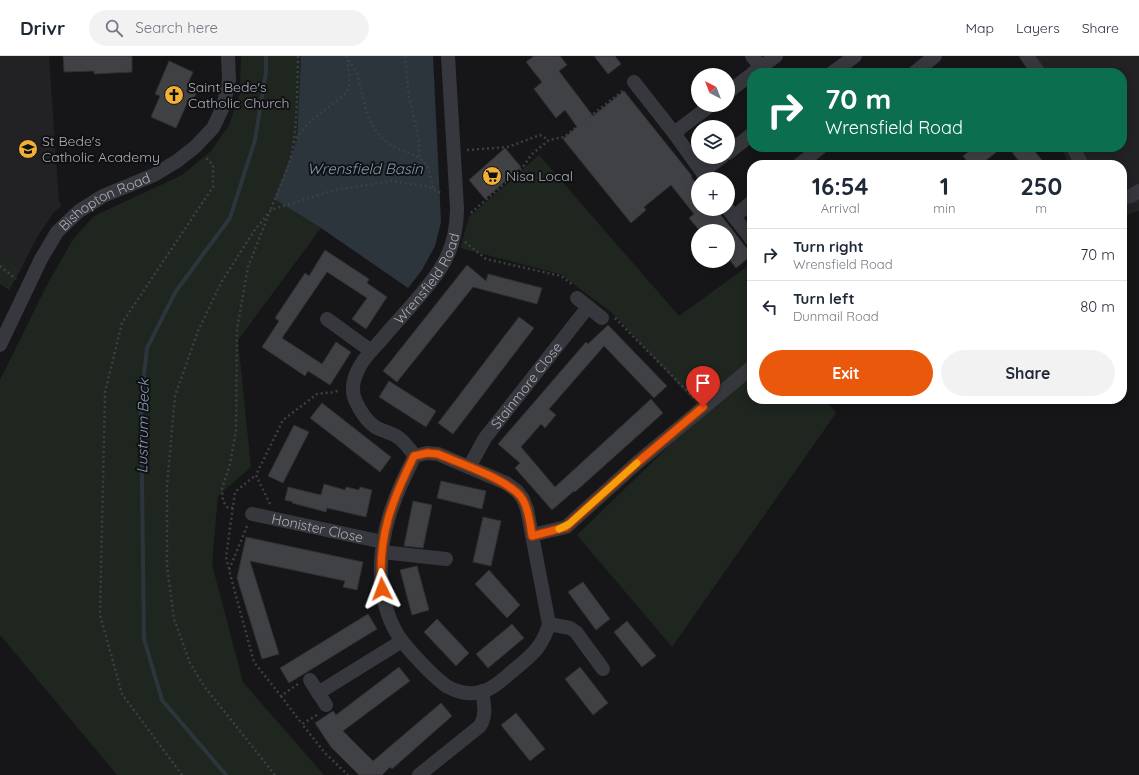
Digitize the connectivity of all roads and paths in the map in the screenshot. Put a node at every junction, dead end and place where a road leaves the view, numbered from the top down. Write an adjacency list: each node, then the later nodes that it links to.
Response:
1 (228, 56): 24 (street, Bishopton Road)
2 (298, 56): 23 (path)
3 (346, 56): 23 (path); 28 (path)
4 (405, 56): 28 (path)
5 (448, 56): 26 (street, Wrensfield Road)
6 (752, 56): 11 (street)
7 (776, 56): 12 (street)
8 (855, 56): 13 (street)
9 (936, 56): 14 (street)
10 (1026, 56): 15 (street)
11 (754, 68)
12 (759, 68)
13 (839, 68)
14 (920, 68)
15 (1035, 68)
16 (747, 77): 18 (street)
17 (634, 82): 20 (street); 22 (path)
18 (735, 87)
19 (702, 112): 20 (street)
20 (674, 133): 31 (street)
21 (747, 138): 25 (street)
22 (549, 140): 26 (path); 41 (path)
23 (293, 146): 38 (path)
24 (195, 147): 44 (street, Bishopton Road); 70 (path)
25 (735, 147)
26 (453, 150): 35 (street, Wrensfield Road)
27 (815, 152): 29 (street)
28 (420, 158): 33 (path)
29 (805, 160)
30 (715, 164): 32 (street)
31 (701, 172)
32 (708, 172)
33 (434, 189): 35 (path); 38 (path)
34 (1139, 191): 36 (street)
35 (456, 195): 41 (street, Wrensfield Road)
36 (1127, 197)
37 (747, 205): 39 (street)
38 (271, 210): 54 (path); 71 (path)
39 (735, 211)
40 (733, 216): 42 (street)
41 (457, 217): 48 (street, Wrensfield Road)
42 (747, 234)
43 (0, 266): 44 (path)
44 (27, 288): 47 (street, Bishopton Road)
45 (602, 318): 52 (street, Stainmore Close)
46 (327, 319): 48 (street)
47 (0, 345)
48 (371, 351): 50 (street, Wrensfield Road)
49 (747, 371): 57 (street)
50 (354, 382): 51 (street, Wrensfield Road); 53 (path)
51 (414, 456): 52 (street); 58 (street)
52 (469, 467): 57 (street)
53 (256, 475): 54 (path); 56 (path)
54 (233, 508): 60 (path)
55 (252, 514): 56 (street, Honister Close); 60 (path)
56 (274, 519): 58 (street, Honister Close)
57 (532, 536): 61 (street)
58 (383, 547): 59 (street, Honister Close); 62 (street)
59 (446, 559)
60 (229, 570): 67 (path)
61 (549, 624): 63 (street); 65 (street)
62 (402, 641): 65 (street); 66 (street)
63 (603, 670)
64 (310, 680): 66 (street); 67 (path)
65 (482, 691): 73 (street)
66 (318, 693): 68 (street)
67 (281, 696): 69 (path)
68 (326, 705): 69 (path)
69 (302, 724): 72 (path)
70 (182, 775)
71 (275, 775)
72 (348, 775)
73 (419, 775)

